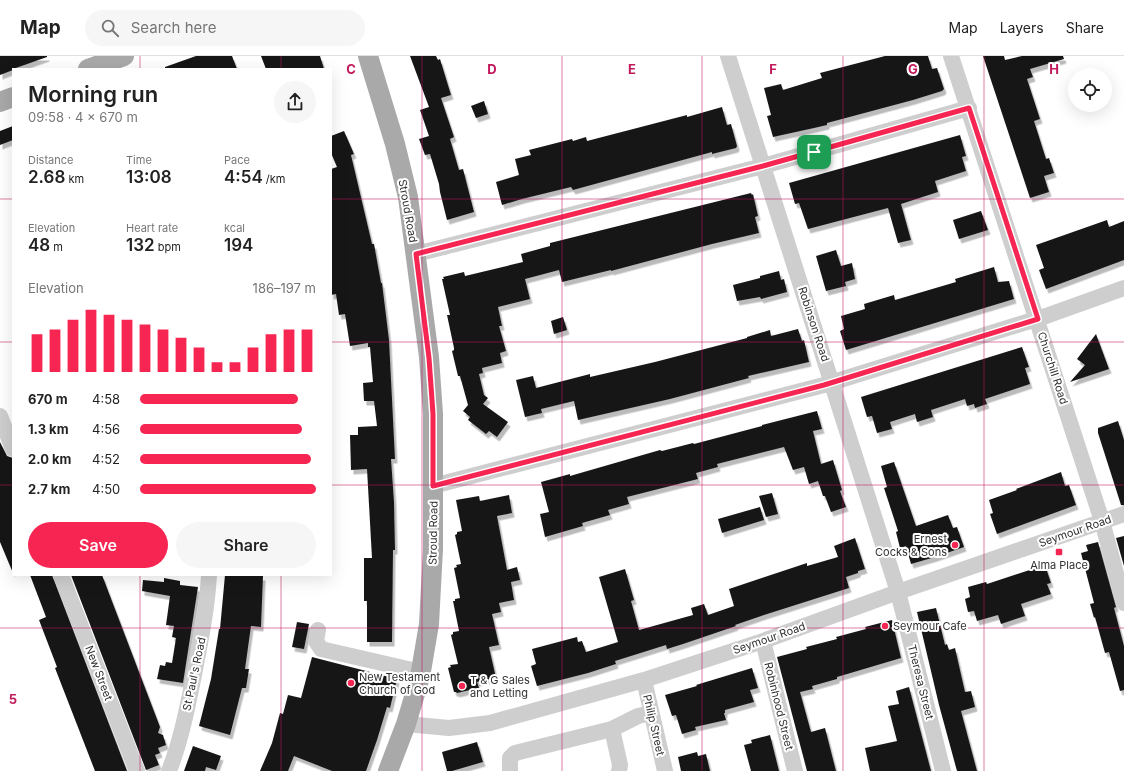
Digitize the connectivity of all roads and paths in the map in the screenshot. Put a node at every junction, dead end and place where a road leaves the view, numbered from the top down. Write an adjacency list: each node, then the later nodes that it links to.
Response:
1 (124, 56): 5 (main road); 6 (street)
2 (368, 56): 11 (main road, Stroud Road)
3 (728, 56): 10 (street, Robinson Road)
4 (952, 56): 9 (street, Churchill Road)
5 (91, 68)
6 (129, 68)
7 (12, 97): 8 (main road)
8 (0, 102)
9 (969, 108): 10 (street); 13 (street, Churchill Road)
10 (763, 166): 11 (street); 14 (street, Robinson Road)
11 (416, 254): 17 (main road, Stroud Road)
12 (1124, 288): 13 (street)
13 (1038, 319): 14 (street); 19 (street, Churchill Road)
14 (833, 382): 17 (street); 22 (street, Robinson Road)
15 (0, 416): 16 (street)
16 (12, 446)
17 (433, 486): 26 (main road, Stroud Road)
18 (1124, 514): 19 (street, Seymour Road)
19 (1102, 521): 22 (street, Seymour Road); 23 (street)
20 (61, 576): 31 (street, New Street)
21 (209, 576): 32 (street, St Paul's Road)
22 (898, 592): 25 (street, Seymour Road); 38 (street, Theresa Street)
23 (1124, 602)
24 (318, 630): 26 (street)
25 (763, 641): 27 (street, Seymour Road); 37 (street, Robinhood Street)
26 (421, 672): 29 (main road, Stroud Road)
27 (644, 680): 28 (street, Philip Street); 29 (street, Seymour Road)
28 (651, 713): 30 (street); 36 (street, Philip Street)
29 (406, 724): 33 (main road, Stroud Road)
30 (612, 729): 34 (street); 35 (street)
31 (137, 771)
32 (170, 771)
33 (388, 771)
34 (509, 771)
35 (618, 771)
36 (665, 771)
37 (795, 771)
38 (943, 771)

